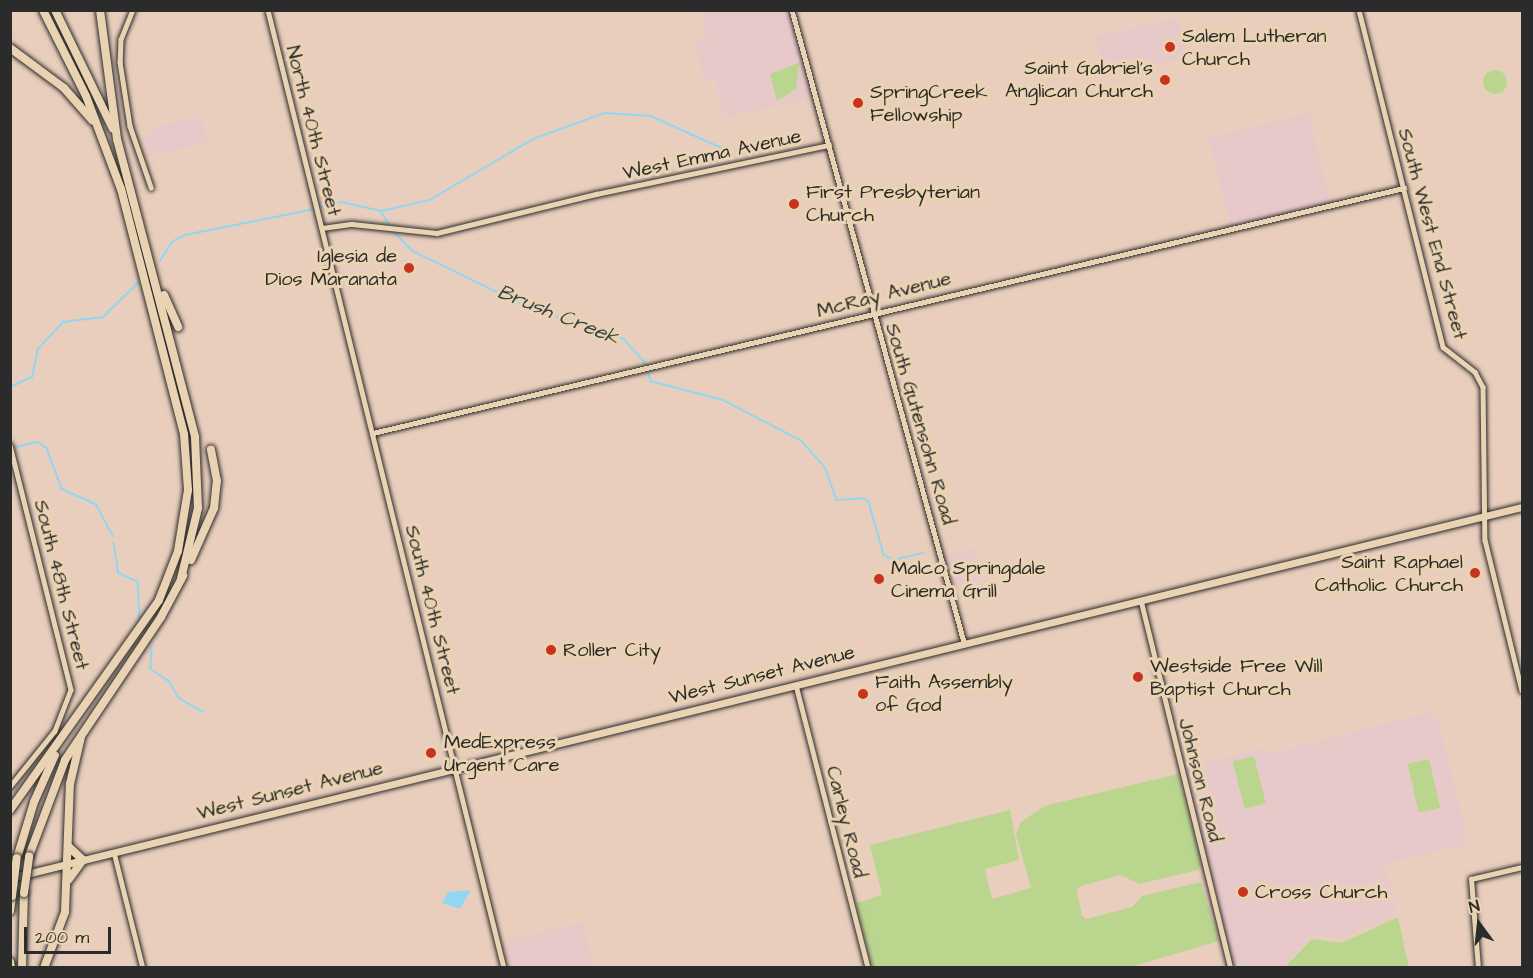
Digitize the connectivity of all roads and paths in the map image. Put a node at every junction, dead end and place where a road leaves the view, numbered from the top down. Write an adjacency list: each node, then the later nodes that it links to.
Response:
1 (42, 10): 9 (highway)
2 (55, 10): 10 (highway)
3 (99, 10): 10 (highway)
4 (133, 10): 12 (street)
5 (268, 10): 14 (street, North 40th Street)
6 (792, 10): 11 (street, South Gutensohn Road)
7 (1359, 10): 13 (street, South West End Street)
8 (10, 48): 9 (highway)
9 (101, 135): 30 (highway)
10 (117, 139): 16 (highway)
11 (829, 145): 14 (street, West Emma Avenue); 17 (street, South Gutensohn Road)
12 (151, 188)
13 (1404, 188): 17 (street, McRay Avenue); 23 (street, South West End Street)
14 (322, 228): 15 (street, North 40th Street)
15 (329, 259): 19 (street, South 40th Street)
16 (156, 281): 18 (highway); 24 (highway)
17 (873, 313): 19 (street, McRay Avenue); 26 (street, South Gutensohn Road)
18 (178, 327)
19 (373, 433): 31 (street, South 40th Street)
20 (10, 446): 32 (street, South 48th Street)
21 (212, 450): 24 (highway)
22 (1522, 507): 23 (highway, West Sunset Avenue)
23 (1484, 516): 25 (highway, West Sunset Avenue); 28 (street, South West End Street)
24 (181, 579): 29 (highway)
25 (1141, 599): 26 (highway, West Sunset Avenue); 50 (street, Johnson Road)
26 (964, 642): 27 (highway, West Sunset Avenue)
27 (796, 684): 31 (highway, West Sunset Avenue); 49 (street, Carley Road)
28 (1522, 691)
29 (84, 728): 34 (highway); 45 (highway, bridge)
30 (66, 732): 33 (highway); 41 (highway, bridge)
31 (456, 767): 35 (highway, West Sunset Avenue); 48 (street, South 40th Street)
32 (10, 787)
33 (10, 810)
34 (69, 847): 36 (highway); 37 (highway)
35 (114, 852): 36 (highway, West Sunset Avenue); 47 (street)
36 (83, 860): 37 (highway, West Sunset Avenue); 40 (highway)
37 (68, 864): 39 (highway, West Sunset Avenue); 40 (highway)
38 (1522, 867): 51 (street)
39 (10, 878)
40 (67, 889): 46 (highway)
41 (12, 896): 42 (highway)
42 (10, 911)
43 (10, 962): 44 (highway)
44 (11, 968)
45 (22, 968)
46 (45, 968)
47 (143, 968)
48 (504, 968)
49 (868, 968)
50 (1231, 968)
51 (1478, 968)

